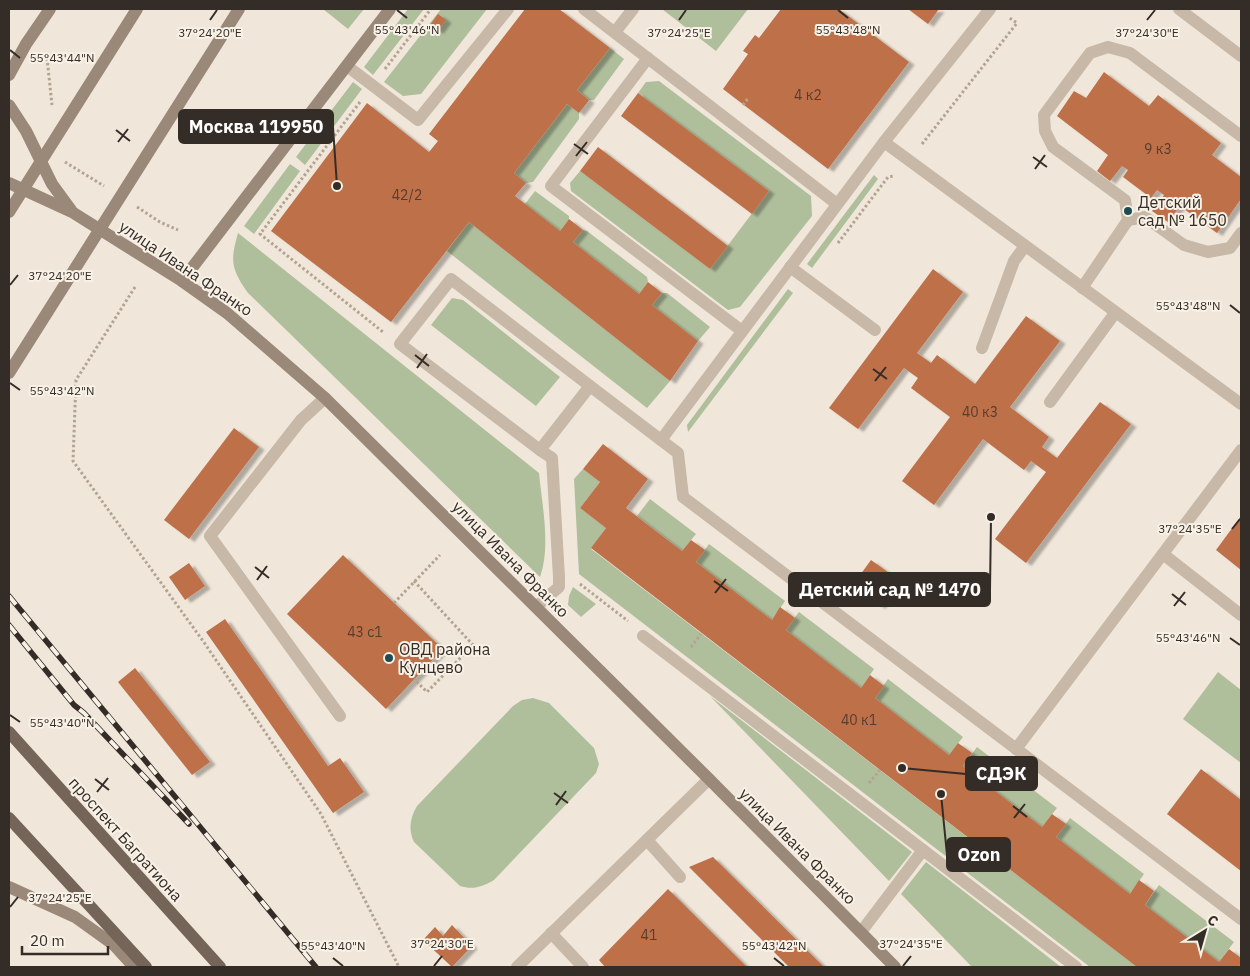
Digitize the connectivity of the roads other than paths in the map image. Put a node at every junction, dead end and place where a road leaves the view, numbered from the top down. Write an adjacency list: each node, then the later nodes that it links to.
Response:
1 (50, 9): 14 (street)
2 (137, 9): 20 (street, bridge)
3 (239, 9): 32 (street, bridge)
4 (390, 9): 13 (street)
5 (508, 9): 13 (lane)
6 (584, 9): 10 (lane)
7 (633, 9): 10 (lane)
8 (990, 9): 17 (lane)
9 (1179, 9): 11 (lane)
10 (615, 32): 12 (lane)
11 (1241, 56)
12 (648, 58): 19 (lane); 30 (lane)
13 (347, 66): 26 (street)
14 (9, 75)
15 (9, 104): 21 (street, улица Ивана Франко)
16 (1241, 136): 22 (lane)
17 (884, 142): 19 (lane); 24 (lane)
18 (9, 183): 21 (street, улица Ивана Франко)
19 (837, 204): 25 (lane)
20 (9, 212)
21 (72, 212): 26 (street, улица Ивана Франко)
22 (1128, 220): 23 (lane); 27 (lane)
23 (1241, 233)
24 (1025, 246): 27 (lane); 31 (lane)
25 (790, 267): 29 (lane); 30 (lane)
26 (182, 281): 34 (street, улица Ивана Франко)
27 (1082, 288): 28 (lane)
28 (1115, 312): 35 (lane); 36 (lane)
29 (875, 330)
30 (742, 331): 37 (lane)
31 (982, 348)
32 (9, 374)
33 (590, 386): 37 (lane); 38 (lane); 38 (lane)
34 (325, 398): 41 (street, улица Ивана Франко); 44 (lane)
35 (1050, 402)
36 (1241, 404)
37 (661, 440): 46 (lane)
38 (540, 450): 41 (lane)
39 (1241, 450): 40 (lane)
40 (1163, 554): 42 (lane); 46 (lane)
41 (536, 607): 47 (street, улица Ивана Франко)
42 (1241, 615)
43 (643, 636): 50 (lane)
44 (340, 716)
45 (9, 732): 58 (main road, проспект Багратиона)
46 (1016, 749): 53 (lane)
47 (709, 779): 49 (lane); 54 (street, улица Ивана Франко)
48 (9, 818): 57 (main road)
49 (647, 840): 51 (lane); 55 (lane)
50 (923, 850): 54 (lane); 62 (lane)
51 (680, 876)
52 (9, 887): 56 (street)
53 (1241, 919)
54 (861, 932): 61 (street, улица Ивана Франко)
55 (551, 933): 59 (lane); 60 (lane)
56 (134, 967)
57 (146, 967)
58 (220, 967)
59 (517, 967)
60 (583, 967)
61 (895, 967)
62 (1076, 967)

